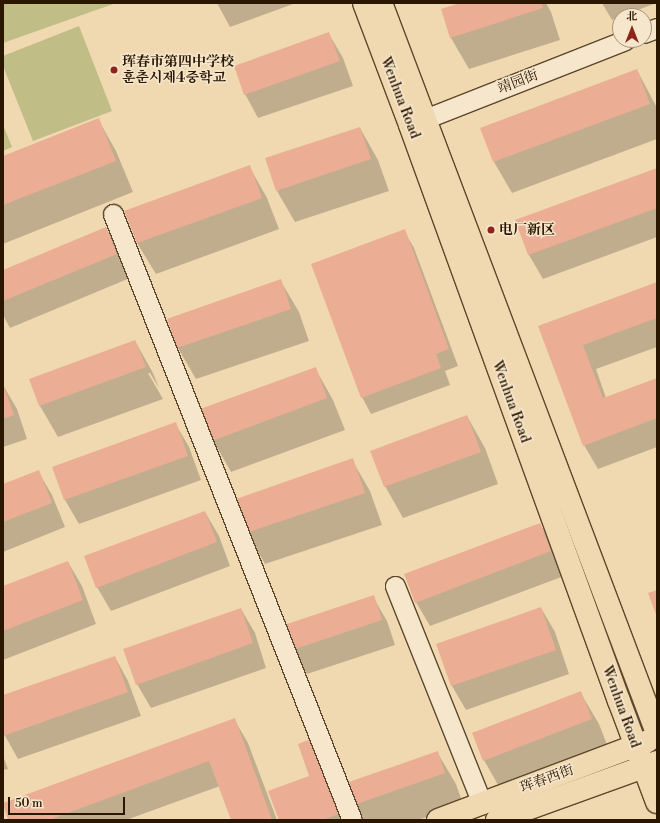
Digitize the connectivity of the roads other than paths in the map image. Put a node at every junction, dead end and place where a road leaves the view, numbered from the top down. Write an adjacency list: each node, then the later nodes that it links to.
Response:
1 (364, 3): 4 (main road, Wenhua Road)
2 (381, 3): 4 (main road, Wenhua Road)
3 (612, 45): 4 (street, 靖园街)
4 (418, 122): 7 (main road, Wenhua Road); 9 (main road, Wenhua Road)
5 (113, 214): 13 (street)
6 (395, 586): 12 (street)
7 (657, 734)
8 (657, 738): 9 (main road, 珲春西街)
9 (636, 746): 10 (main road, Wenhua Road); 12 (main road, 珲春西街)
10 (650, 765): 11 (main road, Wenhua Road); 15 (main road, 珲春西街)
11 (657, 802)
12 (482, 804): 14 (main road, 珲春西街)
13 (352, 820)
14 (438, 820)
15 (497, 820)

